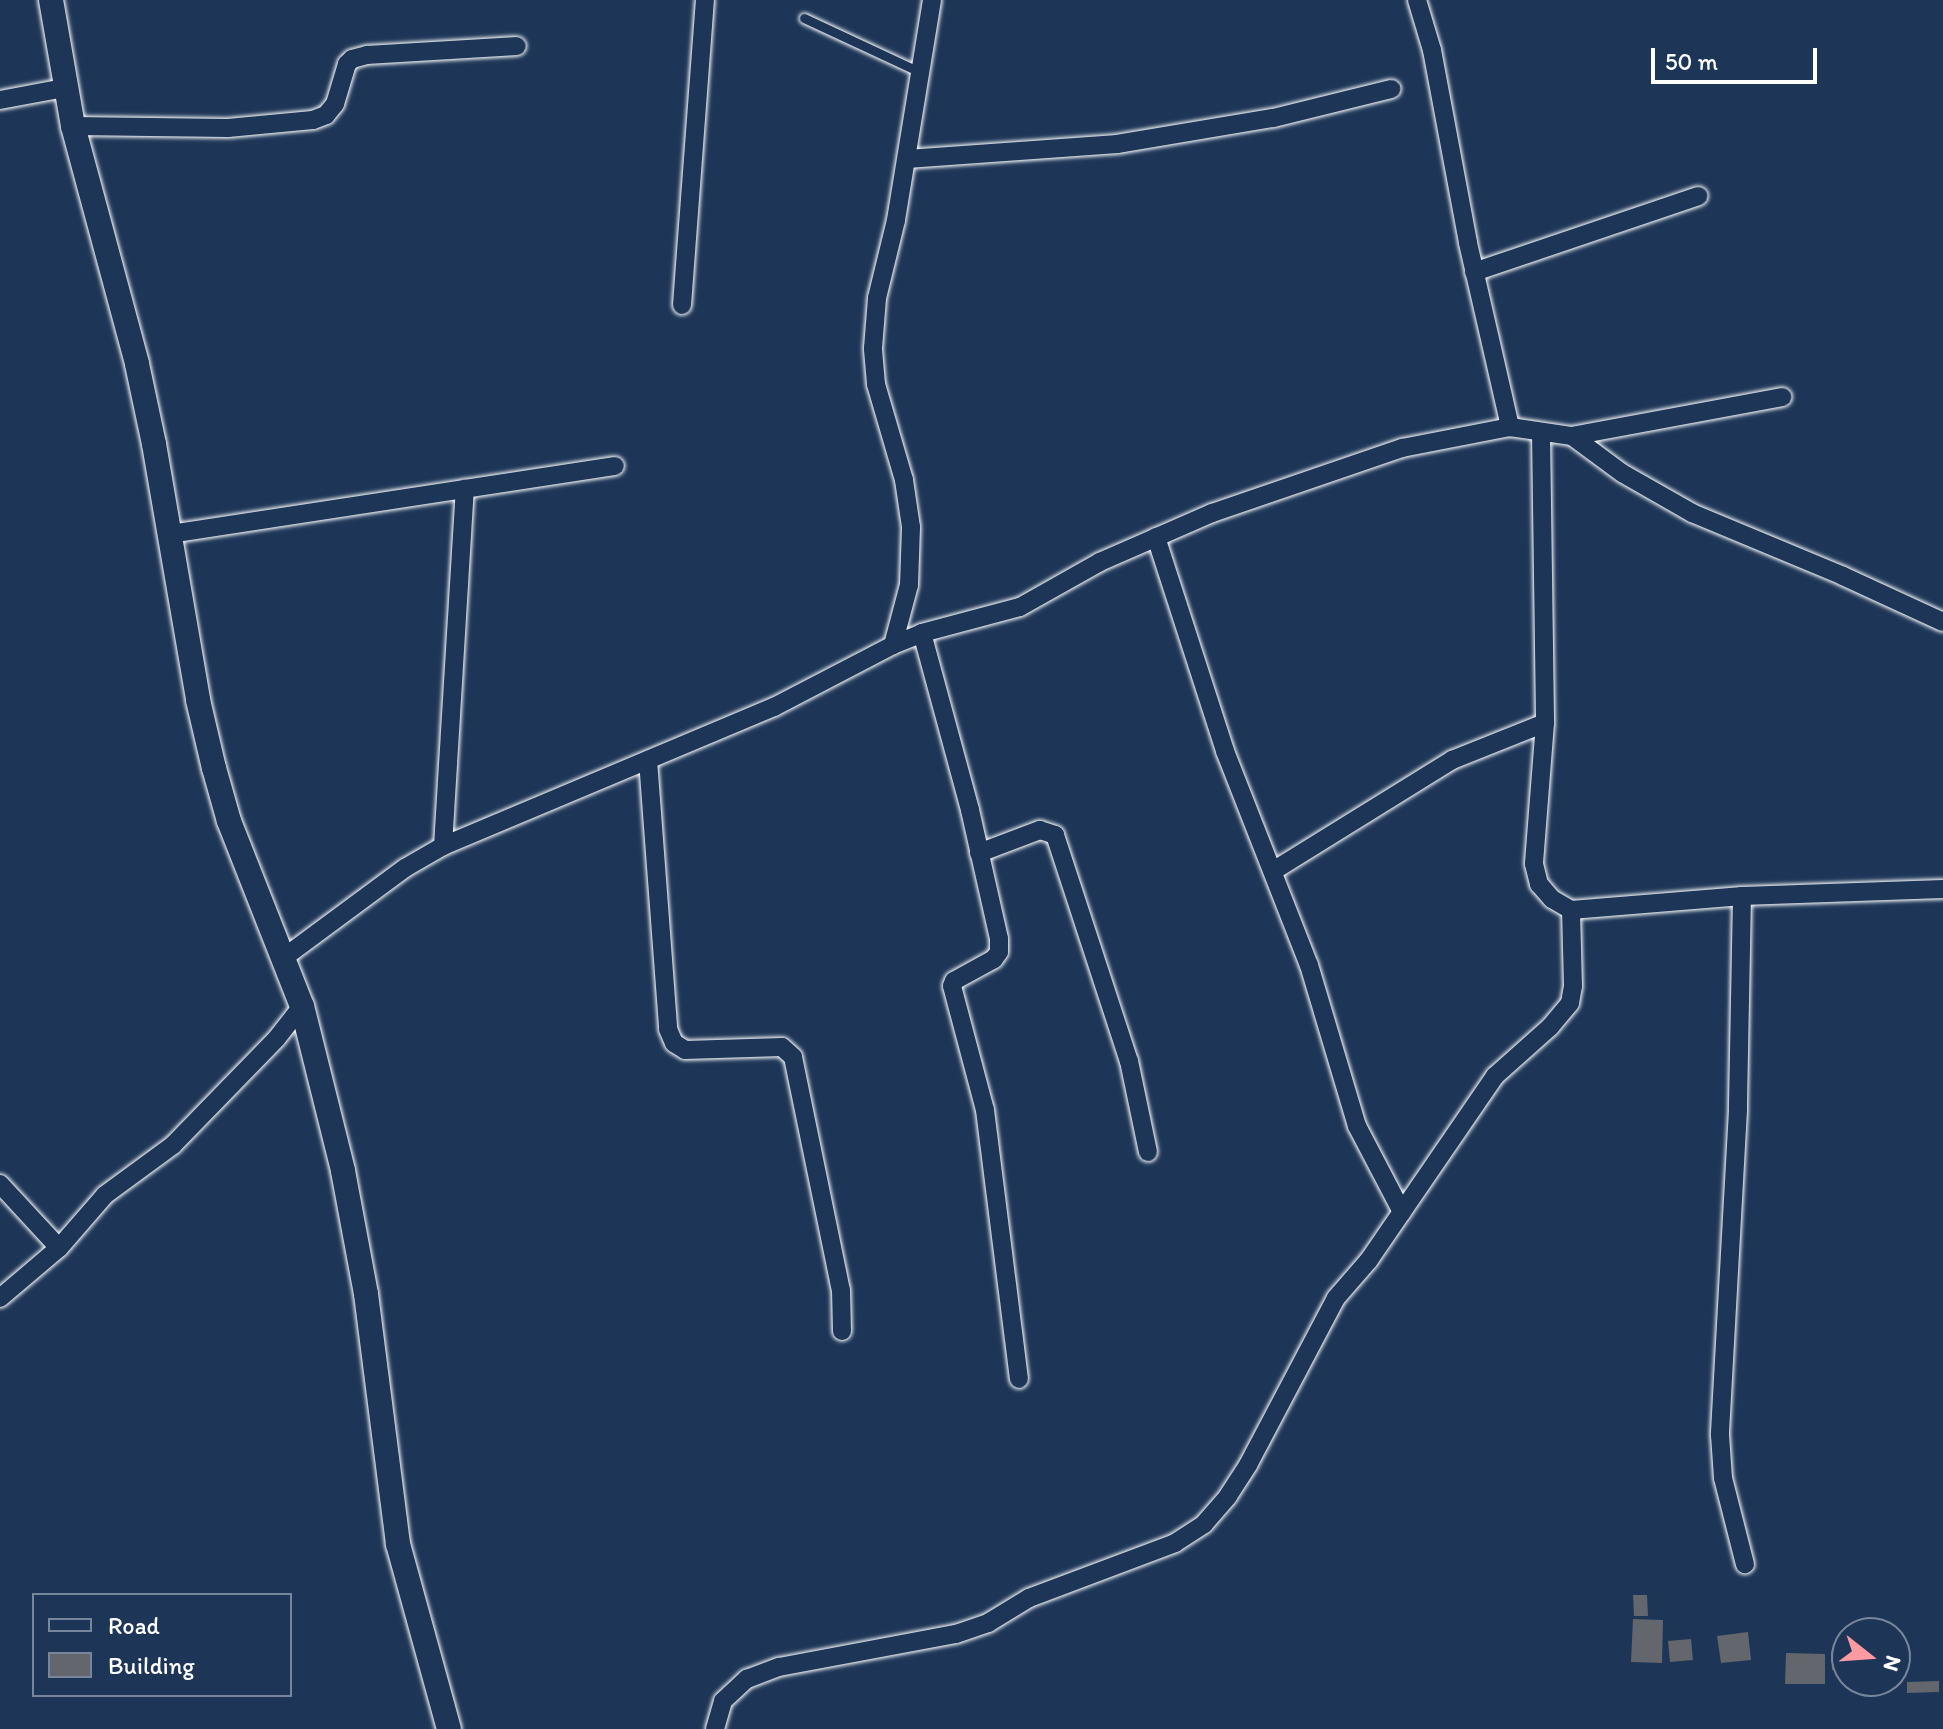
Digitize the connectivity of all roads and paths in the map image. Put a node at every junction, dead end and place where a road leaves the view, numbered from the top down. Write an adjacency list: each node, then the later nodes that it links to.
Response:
1 (51, 0): 8 (street)
2 (705, 0): 15 (street)
3 (932, 0): 7 (street)
4 (1417, 0): 14 (street)
5 (804, 18): 7 (lane)
6 (517, 46): 11 (street)
7 (920, 72): 12 (street)
8 (65, 88): 10 (street); 11 (street)
9 (1391, 89): 12 (street)
10 (0, 100)
11 (73, 126): 22 (street)
12 (907, 159): 26 (street)
13 (1699, 196): 14 (street)
14 (1474, 272): 17 (street)
15 (682, 305)
16 (1782, 397): 19 (street)
17 (1510, 427): 18 (street); 23 (street)
18 (1541, 432): 19 (street); 27 (street)
19 (1572, 436): 24 (street)
20 (615, 466): 21 (street)
21 (465, 489): 22 (street); 29 (street)
22 (170, 534): 35 (street)
23 (1156, 537): 25 (street); 31 (street)
24 (1943, 622)
25 (922, 633): 26 (street); 30 (street)
26 (893, 645): 28 (street)
27 (1545, 723): 31 (street); 34 (street)
28 (648, 760): 29 (street); 42 (street)
29 (443, 846): 35 (street)
30 (979, 853): 37 (street); 43 (street)
31 (1273, 871): 39 (street)
32 (1943, 889): 33 (street)
33 (1742, 896): 34 (street); 44 (street)
34 (1571, 910): 39 (street)
35 (286, 956): 36 (street)
36 (302, 1006): 40 (street); 45 (street)
37 (1148, 1152)
38 (0, 1184): 40 (street)
39 (1402, 1212): 46 (street)
40 (59, 1248): 41 (street)
41 (0, 1298)
42 (842, 1331)
43 (1019, 1379)
44 (1745, 1564)
45 (449, 1729)
46 (715, 1729)

